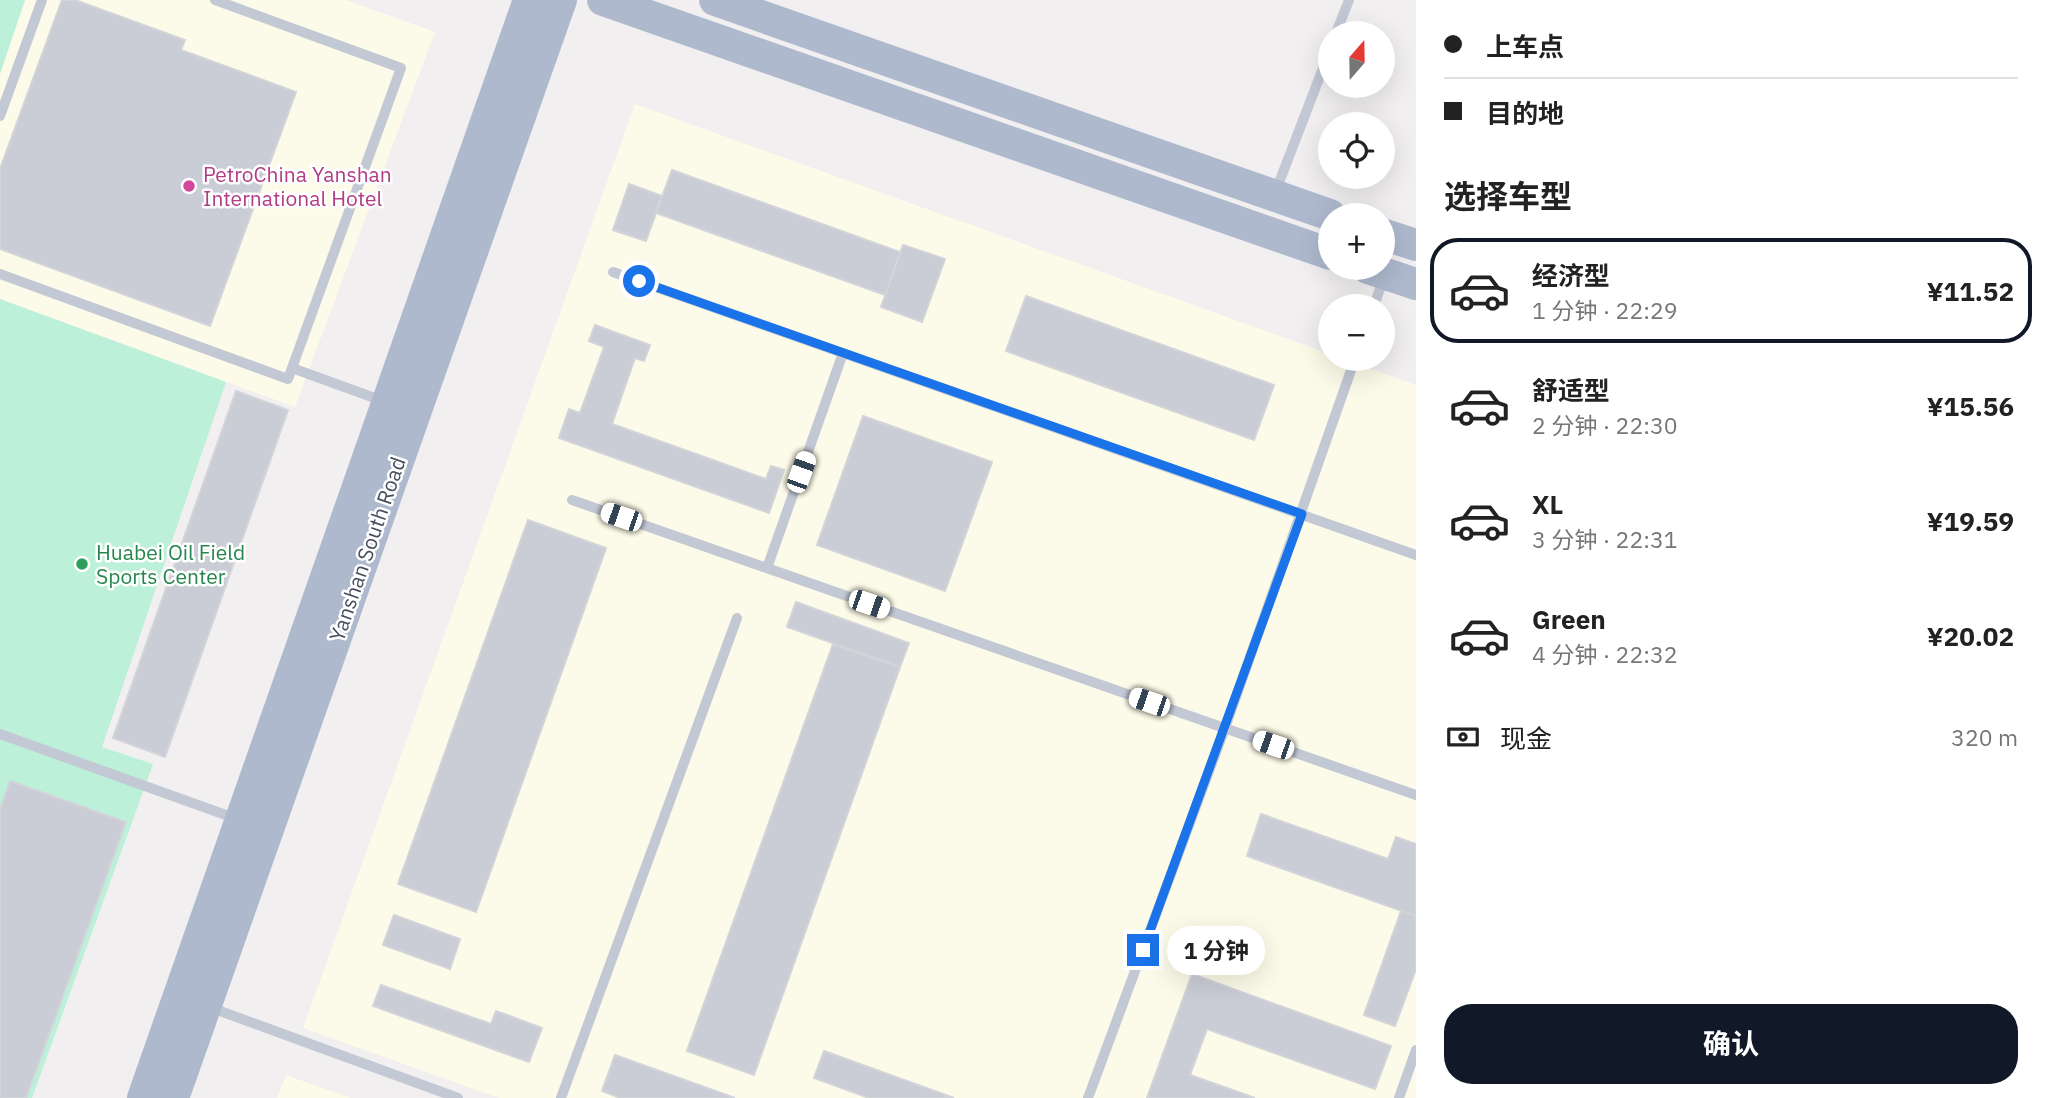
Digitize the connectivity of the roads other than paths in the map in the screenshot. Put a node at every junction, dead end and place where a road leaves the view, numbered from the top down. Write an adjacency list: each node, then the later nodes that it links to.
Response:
1 (43, 0): 10 (lane)
2 (215, 0): 21 (lane)
3 (529, 0): 23 (main road, Yanshan South Road)
4 (561, 0): 33 (main road, Yanshan South Road)
5 (603, 0): 15 (main road)
6 (715, 0): 11 (main road)
7 (1349, 0): 8 (lane)
8 (1341, 21)
9 (1318, 81): 11 (lane)
10 (0, 116)
11 (1273, 195): 12 (main road)
12 (1318, 211)
13 (1395, 238): 14 (main road)
14 (1416, 245)
15 (1318, 250)
16 (613, 272): 20 (lane)
17 (0, 274): 21 (lane)
18 (1395, 277): 19 (main road)
19 (1416, 284)
20 (843, 353): 25 (lane); 27 (lane)
21 (292, 368): 23 (lane)
22 (1351, 371): 25 (lane)
23 (388, 403): 32 (main road, Yanshan South Road)
24 (572, 500): 27 (lane)
25 (1302, 514): 26 (lane); 29 (lane)
26 (1416, 555)
27 (767, 568): 29 (lane)
28 (737, 618): 38 (lane)
29 (1225, 729): 31 (lane); 39 (lane)
30 (0, 734): 32 (lane)
31 (1416, 795)
32 (242, 821): 35 (main road, Yanshan South Road)
33 (206, 1006): 36 (main road, Yanshan South Road); 37 (lane)
34 (1416, 1050): 40 (lane)
35 (144, 1098)
36 (173, 1098)
37 (458, 1098)
38 (561, 1098)
39 (1088, 1098)
40 (1399, 1098)

